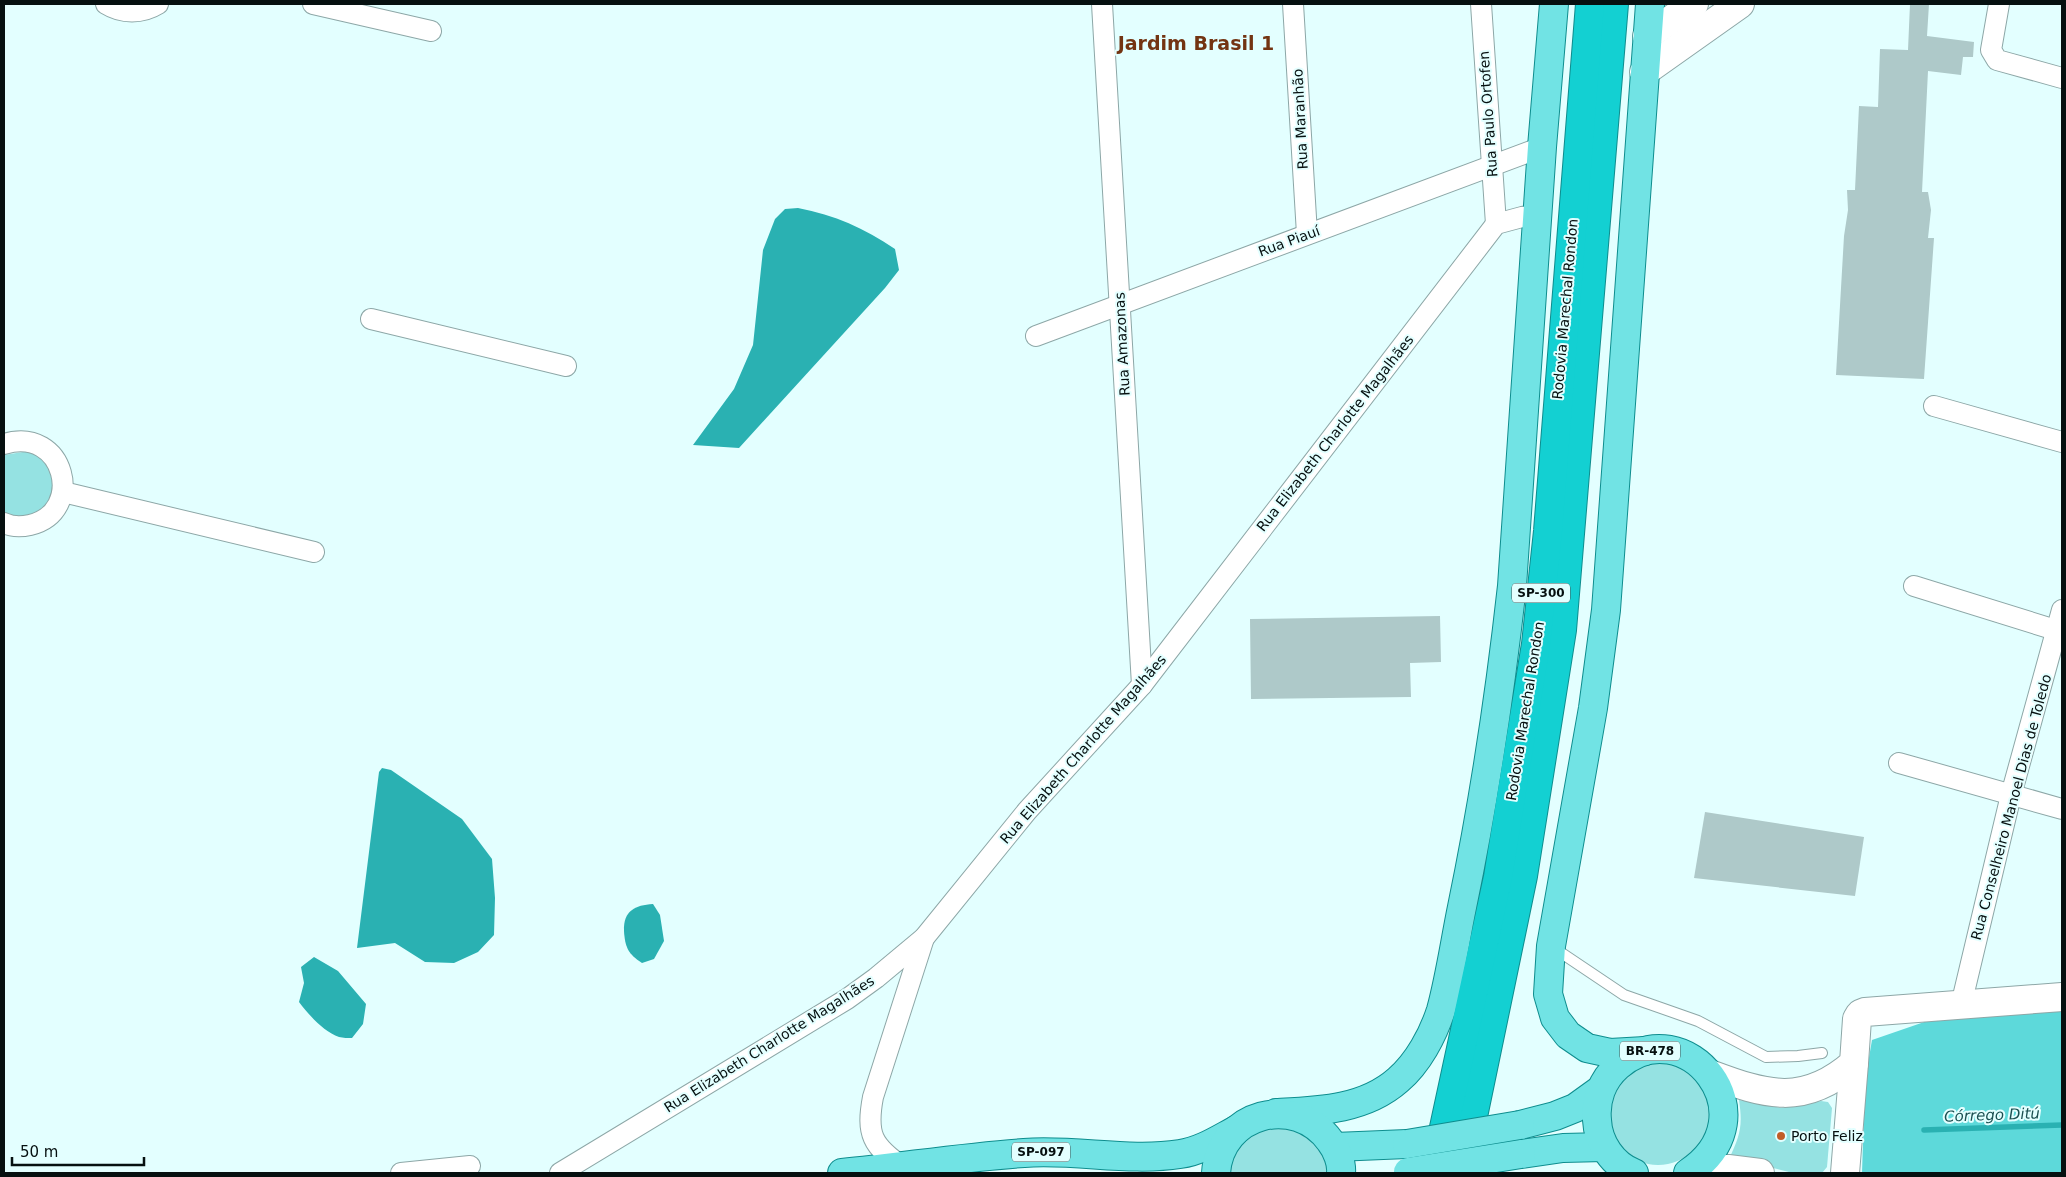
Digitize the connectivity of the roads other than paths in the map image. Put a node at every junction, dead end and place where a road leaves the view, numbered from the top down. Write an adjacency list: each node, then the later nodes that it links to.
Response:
1 (106, 4): 2 (street)
2 (158, 4)
3 (313, 4): 14 (street)
4 (1102, 4): 23 (street, Rua Amazonas)
5 (1293, 4): 22 (street, Rua Maranhão)
6 (1481, 4): 19 (street, Rua Paulo Ortofen)
7 (1554, 4): 18 (main road)
8 (1590, 4): 60 (highway, Rodovia Marechal Rondon / SP-300)
9 (1614, 4): 61 (highway, Rodovia Marechal Rondon / SP-300)
10 (1650, 4): 15 (main road)
11 (1694, 4): 15 (main road)
12 (1740, 4): 16 (main road)
13 (1999, 4): 17 (street)
14 (431, 31)
15 (1647, 36): 16 (main road)
16 (1644, 72): 41 (main road)
17 (2062, 78)
18 (1542, 147): 19 (street, Rua Piauí); 20 (main road)
19 (1492, 165): 21 (street, Rua Paulo Ortofen); 22 (street, Rua Piauí)
20 (1537, 215): 21 (street); 49 (main road)
21 (1496, 224): 36 (street, Rua Elizabeth Charlotte Magalhães)
22 (1307, 234): 23 (street, Rua Piauí)
23 (1120, 304): 25 (street, Rua Piauí); 36 (street, Rua Amazonas)
24 (371, 319): 26 (street)
25 (1036, 336)
26 (566, 366)
27 (1934, 406): 28 (street)
28 (2062, 442)
29 (4, 444): 30 (street)
30 (62, 492): 31 (street); 32 (street)
31 (4, 523)
32 (314, 552)
33 (1914, 586): 35 (street)
34 (2062, 610): 35 (street, Rua Conselheiro Manoel Dias de Toledo)
35 (2060, 631): 38 (street, Rua Conselheiro Manoel Dias de Toledo)
36 (1142, 685): 40 (street, Rua Elizabeth Charlotte Magalhães)
37 (1899, 763): 38 (street)
38 (2011, 795): 39 (street); 43 (street, Rua Conselheiro Manoel Dias de Toledo)
39 (2062, 810)
40 (924, 938): 54 (street); 56 (street, Rua Elizabeth Charlotte Magalhães)
41 (1551, 946): 44 (main road); 45 (lane)
42 (2062, 997): 43 (main road)
43 (1961, 1005): 46 (main road)
44 (1645, 1051): 47 (main road, BR-478); 48 (main road, BR-478)
45 (1822, 1053)
46 (1854, 1063): 47 (main road, BR-478); 66 (main road)
47 (1710, 1074): 63 (main road)
48 (1600, 1090): 51 (main road, BR-478, bridge); 52 (main road)
49 (1276, 1113): 50 (main road); 51 (main road)
50 (1236, 1130): 54 (main road, SP-097); 58 (main road)
51 (1335, 1147): 59 (main road)
52 (1604, 1147): 60 (main road, bridge); 62 (main road)
53 (470, 1166): 55 (street)
54 (903, 1167): 57 (main road, SP-097)
55 (401, 1173)
56 (560, 1173)
57 (842, 1173)
58 (1216, 1173)
59 (1341, 1173)
60 (1416, 1173)
61 (1462, 1173)
62 (1634, 1173)
63 (1688, 1173)
64 (1693, 1173): 65 (main road)
65 (1760, 1173)
66 (1844, 1173)

